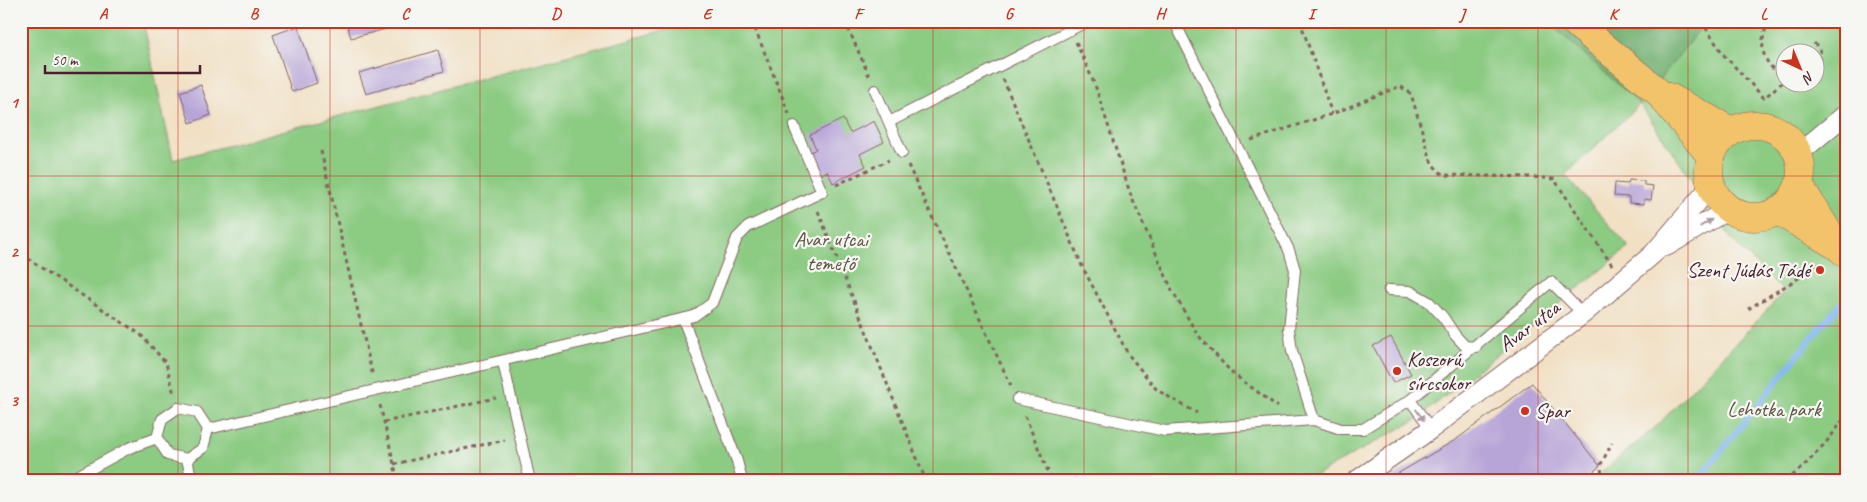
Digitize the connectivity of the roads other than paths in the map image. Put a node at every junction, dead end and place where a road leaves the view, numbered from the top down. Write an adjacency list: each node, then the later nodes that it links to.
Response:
1 (1088, 21): 7 (lane)
2 (1174, 21): 26 (lane)
3 (1573, 21): 5 (main road)
4 (875, 90): 7 (lane)
5 (1657, 91): 9 (main road); 12 (main road)
6 (1846, 114): 11 (street)
7 (889, 122): 10 (lane)
8 (794, 126): 21 (lane)
9 (1731, 131): 11 (main road); 12 (main road)
10 (902, 153)
11 (1798, 154): 13 (main road)
12 (1711, 156): 14 (main road)
13 (1799, 185): 16 (main road); 18 (main road)
14 (1711, 186): 15 (main road); 17 (street, Avar utca)
15 (1729, 209): 16 (main road); 17 (street, one-way to 15)
16 (1778, 211): 18 (main road)
17 (1653, 254): 20 (street, Avar utca)
18 (1836, 255)
19 (1389, 290): 22 (lane)
20 (1583, 314): 22 (lane); 28 (street, Avar utca)
21 (683, 319): 23 (lane); 34 (lane)
22 (1476, 347): 25 (lane)
23 (503, 362): 27 (lane); 33 (lane)
24 (1017, 399): 26 (lane)
25 (1410, 400): 26 (lane); 28 (lane, one-way to 28)
26 (1314, 420)
27 (208, 429): 29 (lane); 30 (lane)
28 (1431, 429): 35 (street, Avar utca)
29 (157, 438): 30 (lane); 31 (lane)
30 (187, 459): 32 (lane)
31 (68, 481)
32 (192, 481)
33 (530, 481)
34 (742, 481)
35 (1356, 481)

